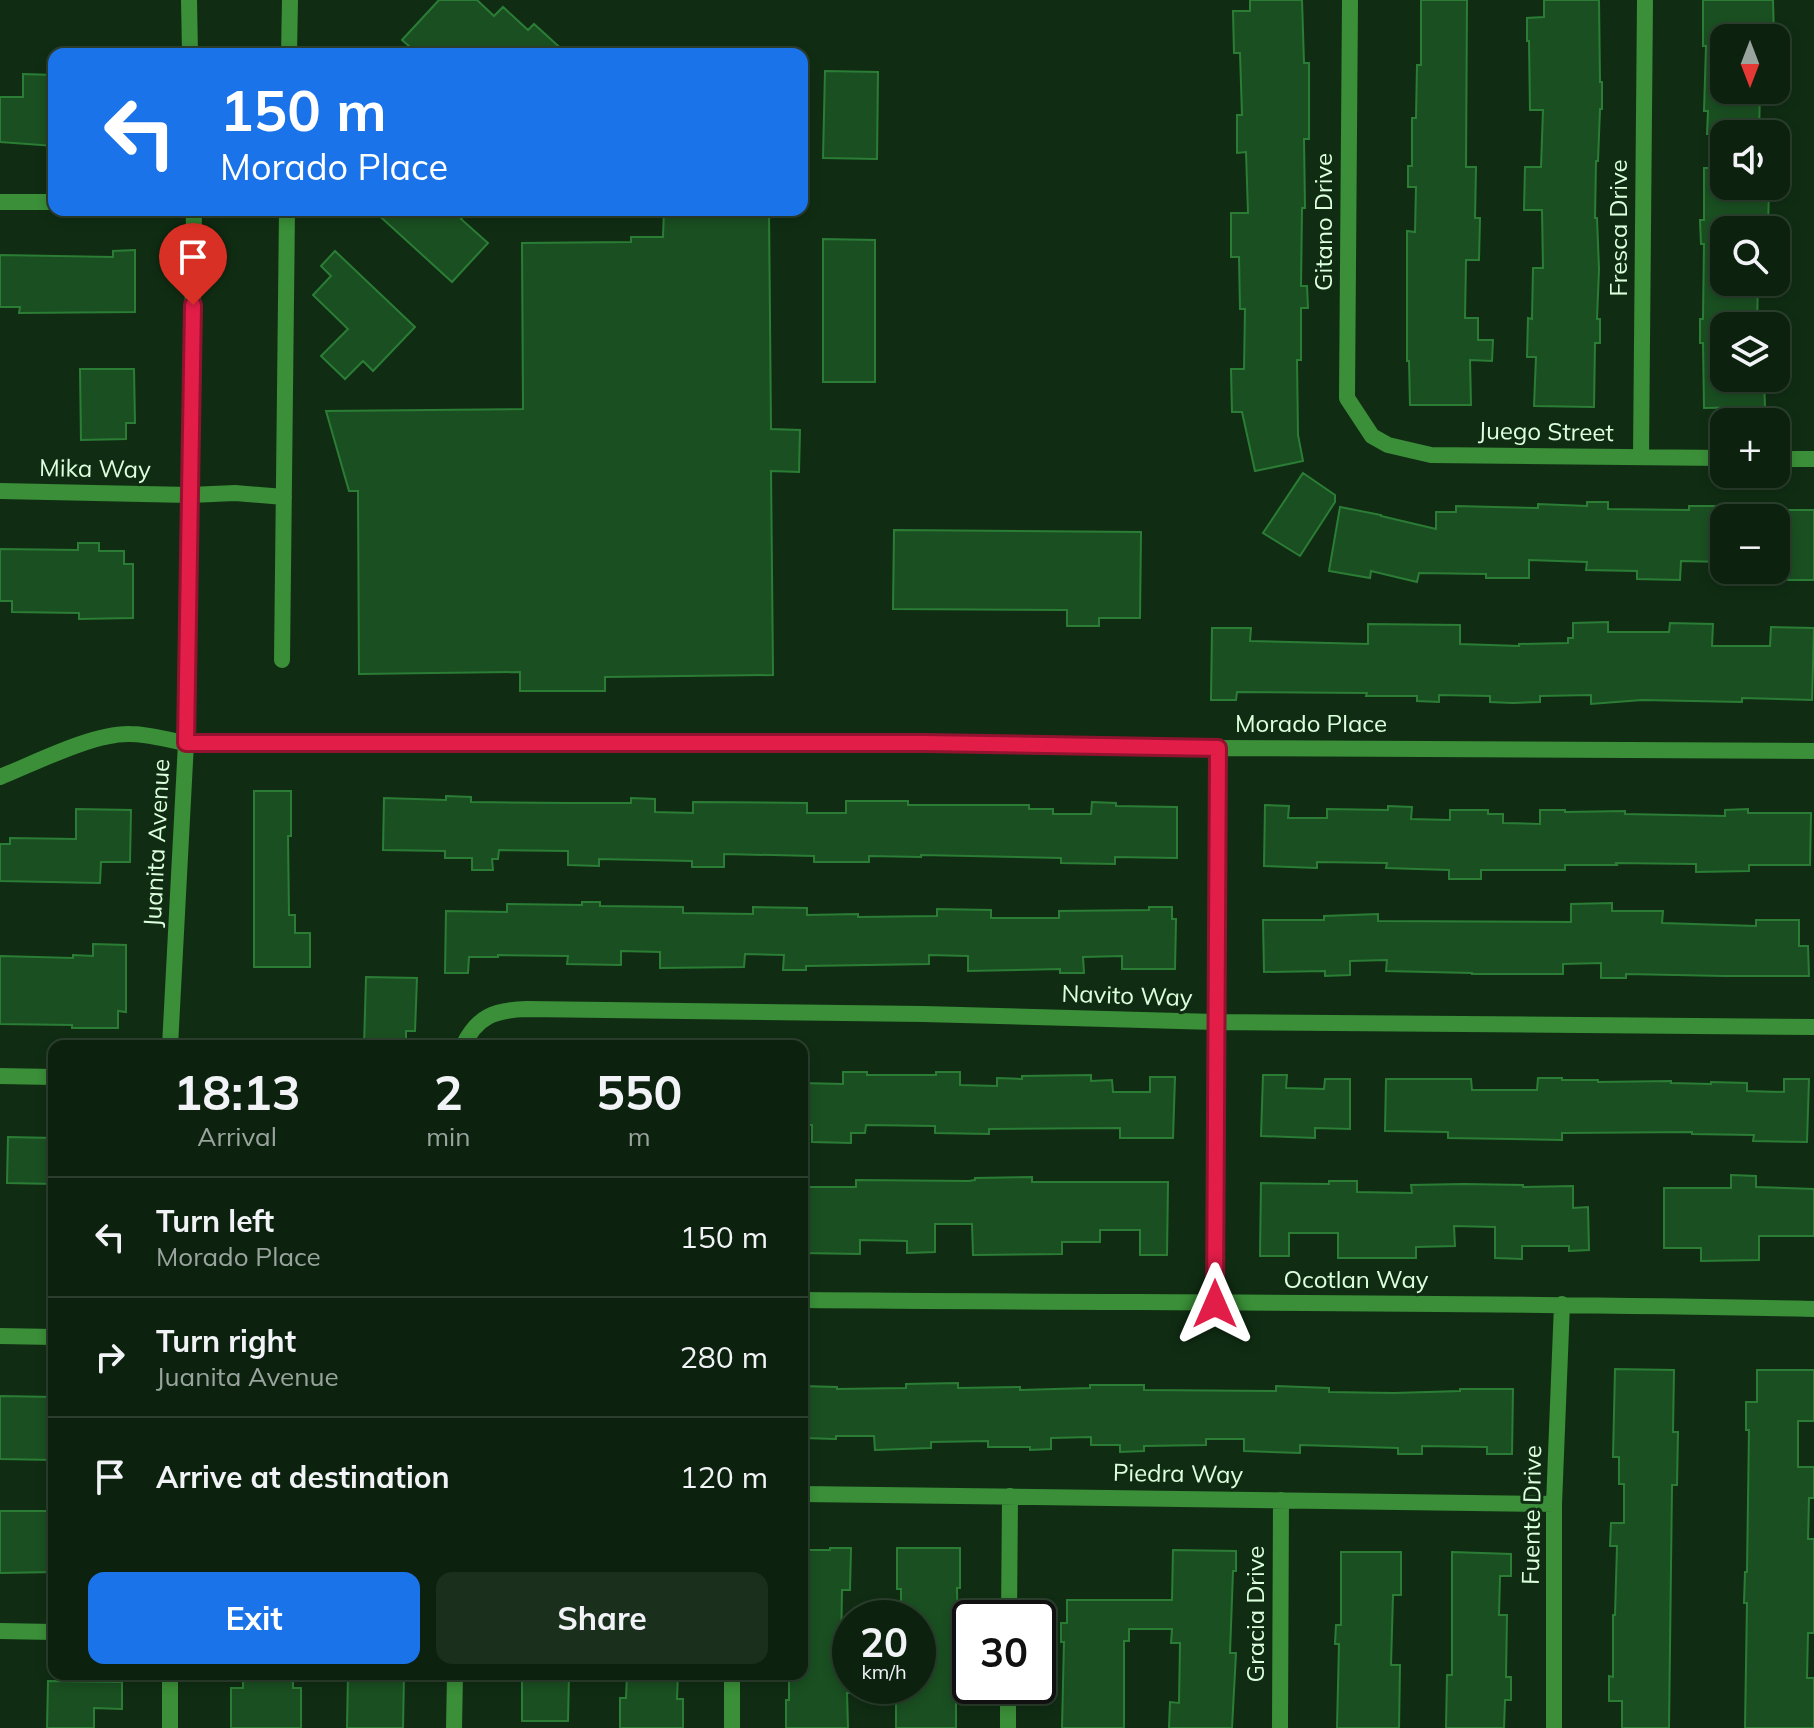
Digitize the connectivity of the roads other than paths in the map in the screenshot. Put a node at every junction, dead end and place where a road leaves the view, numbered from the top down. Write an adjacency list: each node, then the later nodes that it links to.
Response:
1 (189, 0): 5 (street)
2 (290, 0): 6 (street)
3 (1350, 0): 11 (street, Gitano Drive)
4 (1645, 0): 12 (street, Fresca Drive)
5 (190, 48)
6 (289, 48)
7 (0, 202): 8 (street)
8 (48, 202)
9 (194, 216): 17 (street, Juanita Avenue)
10 (287, 216): 18 (street)
11 (1372, 436): 12 (street, Juego Street)
12 (1641, 457): 13 (street, Juego Street)
13 (1710, 458)
14 (1790, 459): 15 (street)
15 (1814, 459)
16 (0, 491): 17 (street, Mika Way)
17 (190, 495): 18 (street, Mika Way); 20 (street, Juanita Avenue)
18 (284, 497): 19 (street)
19 (282, 660)
20 (186, 743): 21 (street, Morado Place); 23 (street, Morado Place); 26 (street, Juanita Avenue)
21 (1218, 748): 22 (street, Morado Place); 24 (street)
22 (1814, 751)
23 (0, 777)
24 (1215, 1022): 25 (street, Navito Way); 27 (street, Navito Way); 31 (street)
25 (1814, 1027)
26 (170, 1040)
27 (466, 1040)
28 (0, 1076): 29 (street)
29 (48, 1077)
30 (808, 1300): 31 (street, Ocotlan Way)
31 (1215, 1304): 32 (street, Ocotlan Way)
32 (1562, 1304): 33 (street, Ocotlan Way); 39 (street, Fuente Drive)
33 (1814, 1309)
34 (0, 1336): 35 (street)
35 (48, 1337)
36 (808, 1494): 37 (street, Piedra Way)
37 (1010, 1496): 38 (street, Piedra Way); 40 (street)
38 (1281, 1500): 39 (street, Piedra Way); 51 (street, Gracia Drive)
39 (1554, 1504): 52 (street, Fuente Drive)
40 (1009, 1600)
41 (0, 1631): 42 (street)
42 (48, 1632)
43 (170, 1680): 47 (street)
44 (455, 1680): 48 (street)
45 (732, 1680): 49 (street)
46 (1008, 1704): 50 (street)
47 (170, 1728)
48 (454, 1728)
49 (732, 1728)
50 (1008, 1728)
51 (1280, 1728)
52 (1554, 1728)

